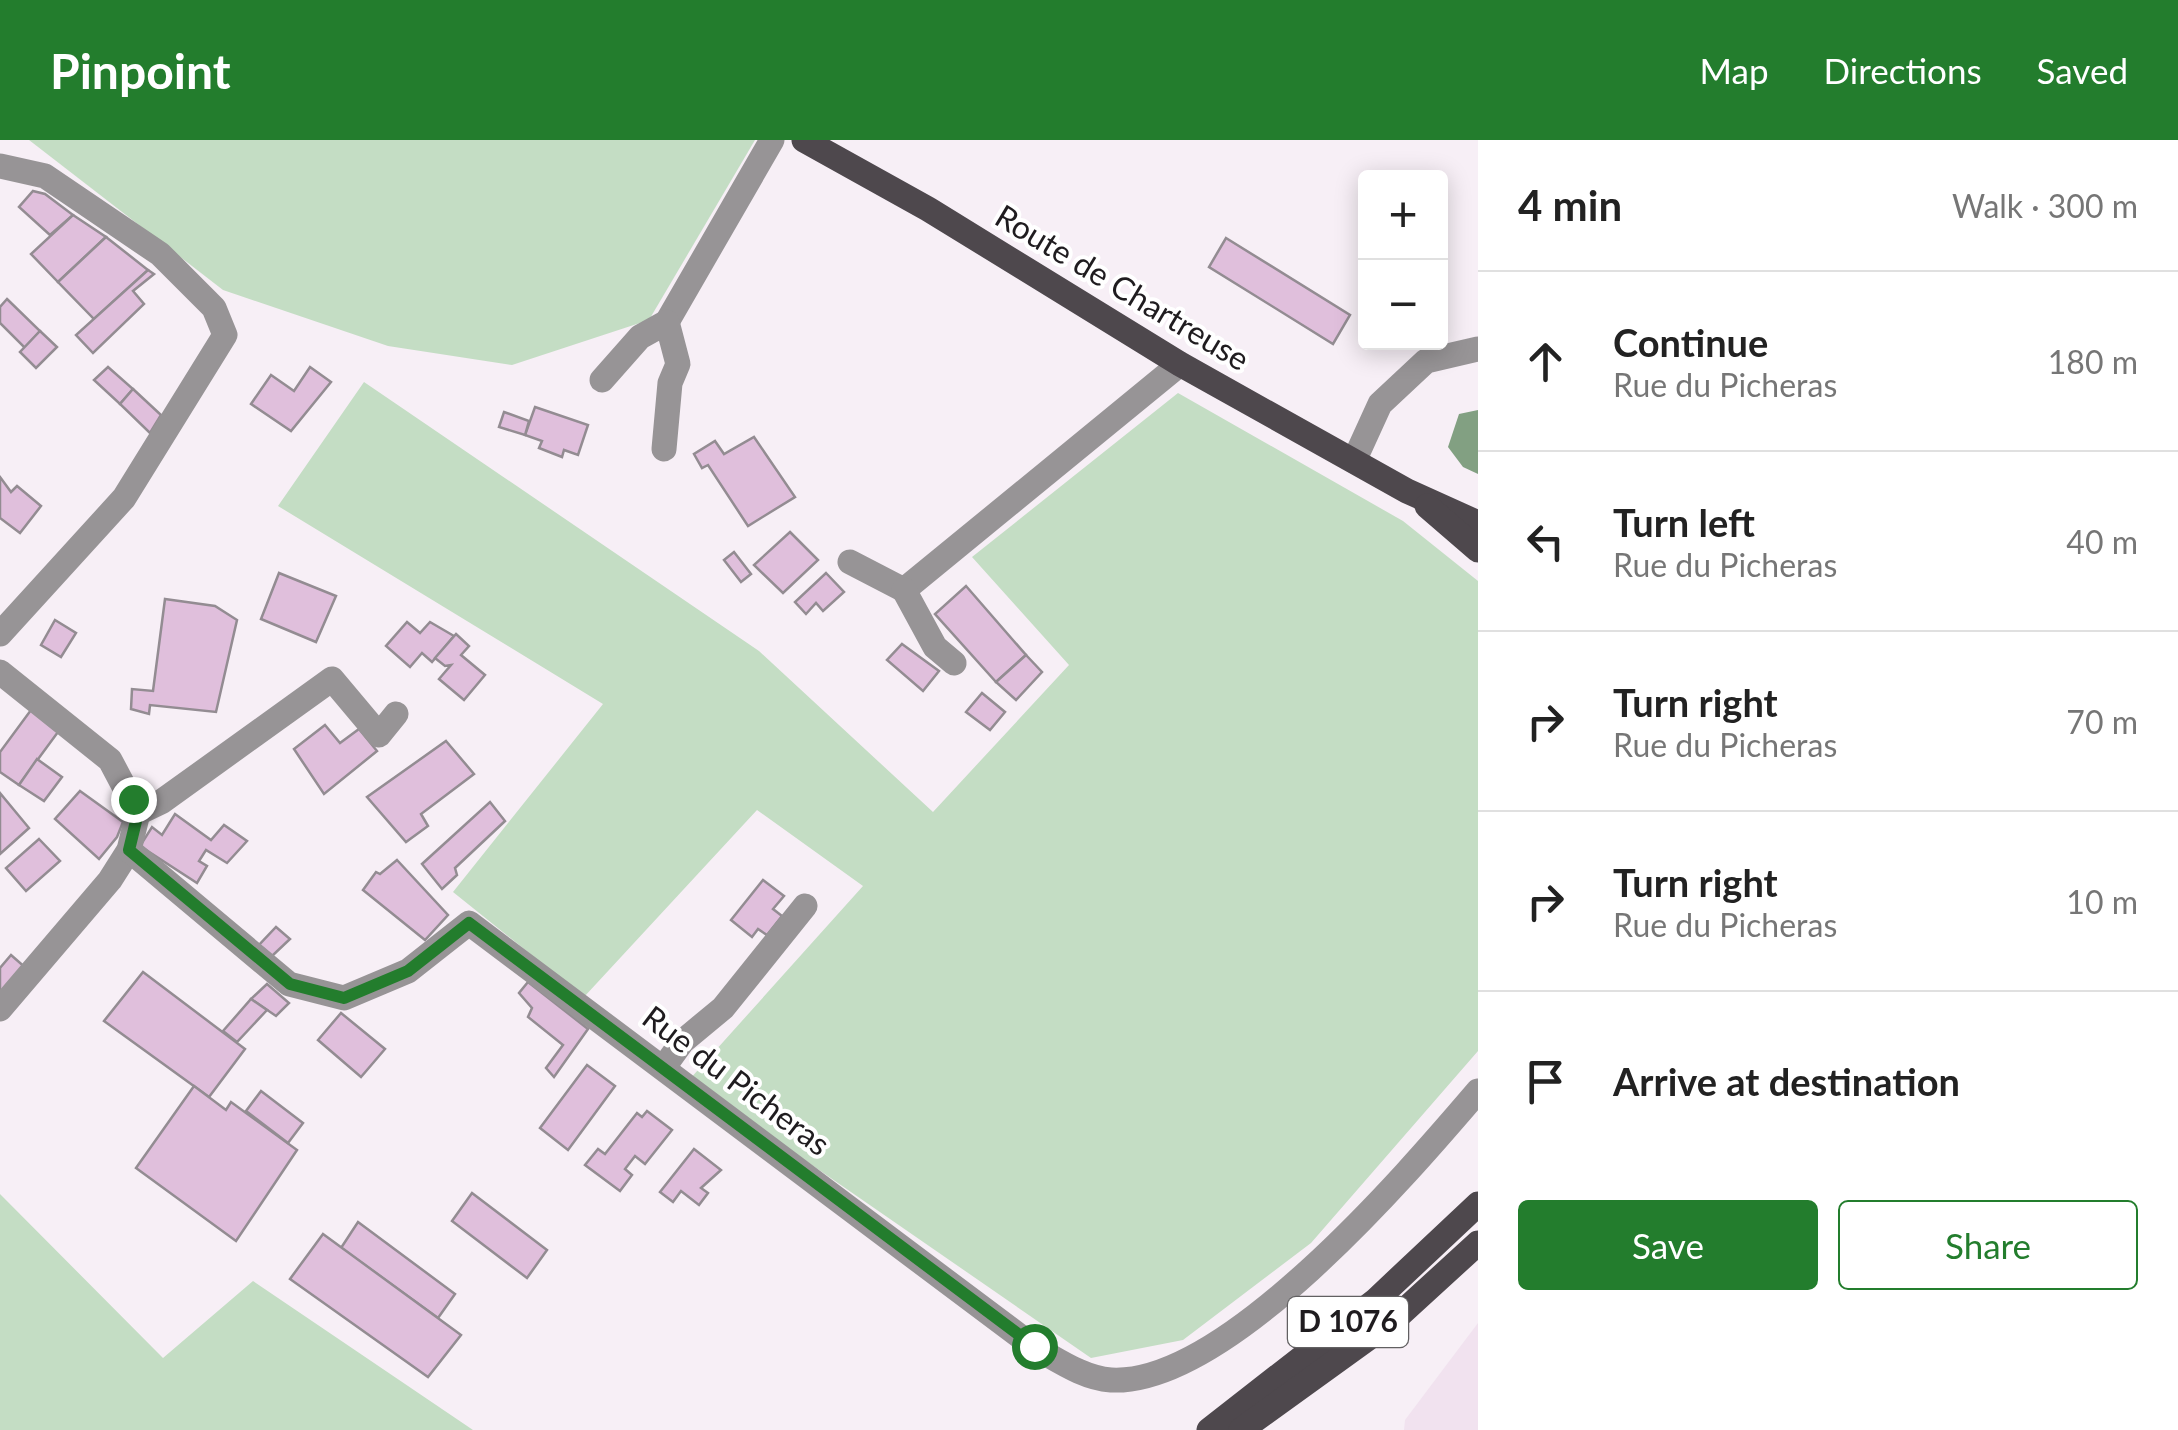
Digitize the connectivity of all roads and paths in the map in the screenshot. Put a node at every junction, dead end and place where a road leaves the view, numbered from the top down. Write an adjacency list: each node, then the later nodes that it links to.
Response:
1 (772, 140): 4 (street)
2 (804, 140): 6 (main road, Route de Chartreuse)
3 (0, 166): 15 (street)
4 (667, 322): 7 (street); 8 (street)
5 (1478, 349): 9 (street)
6 (1180, 364): 9 (main road, Route de Chartreuse); 14 (street)
7 (602, 380)
8 (664, 449)
9 (1354, 461): 10 (main road, Route de Chartreuse)
10 (1407, 490): 11 (main road, Route de Chartreuse); 12 (main road, Route de Chartreuse)
11 (1478, 523)
12 (1478, 550)
13 (850, 562): 14 (street)
14 (904, 590): 16 (street)
15 (0, 634)
16 (954, 662)
17 (0, 672): 19 (street)
18 (396, 714): 19 (street)
19 (138, 813): 20 (street)
20 (129, 850): 22 (street); 23 (street, Rue du Picheras)
21 (805, 906): 23 (street)
22 (0, 1009)
23 (664, 1067): 24 (street, Rue du Picheras)
24 (1478, 1091)
25 (1478, 1204): 27 (main road, D 1076)
26 (1478, 1243): 28 (main road, D 1076)
27 (1209, 1430)
28 (1240, 1430)

